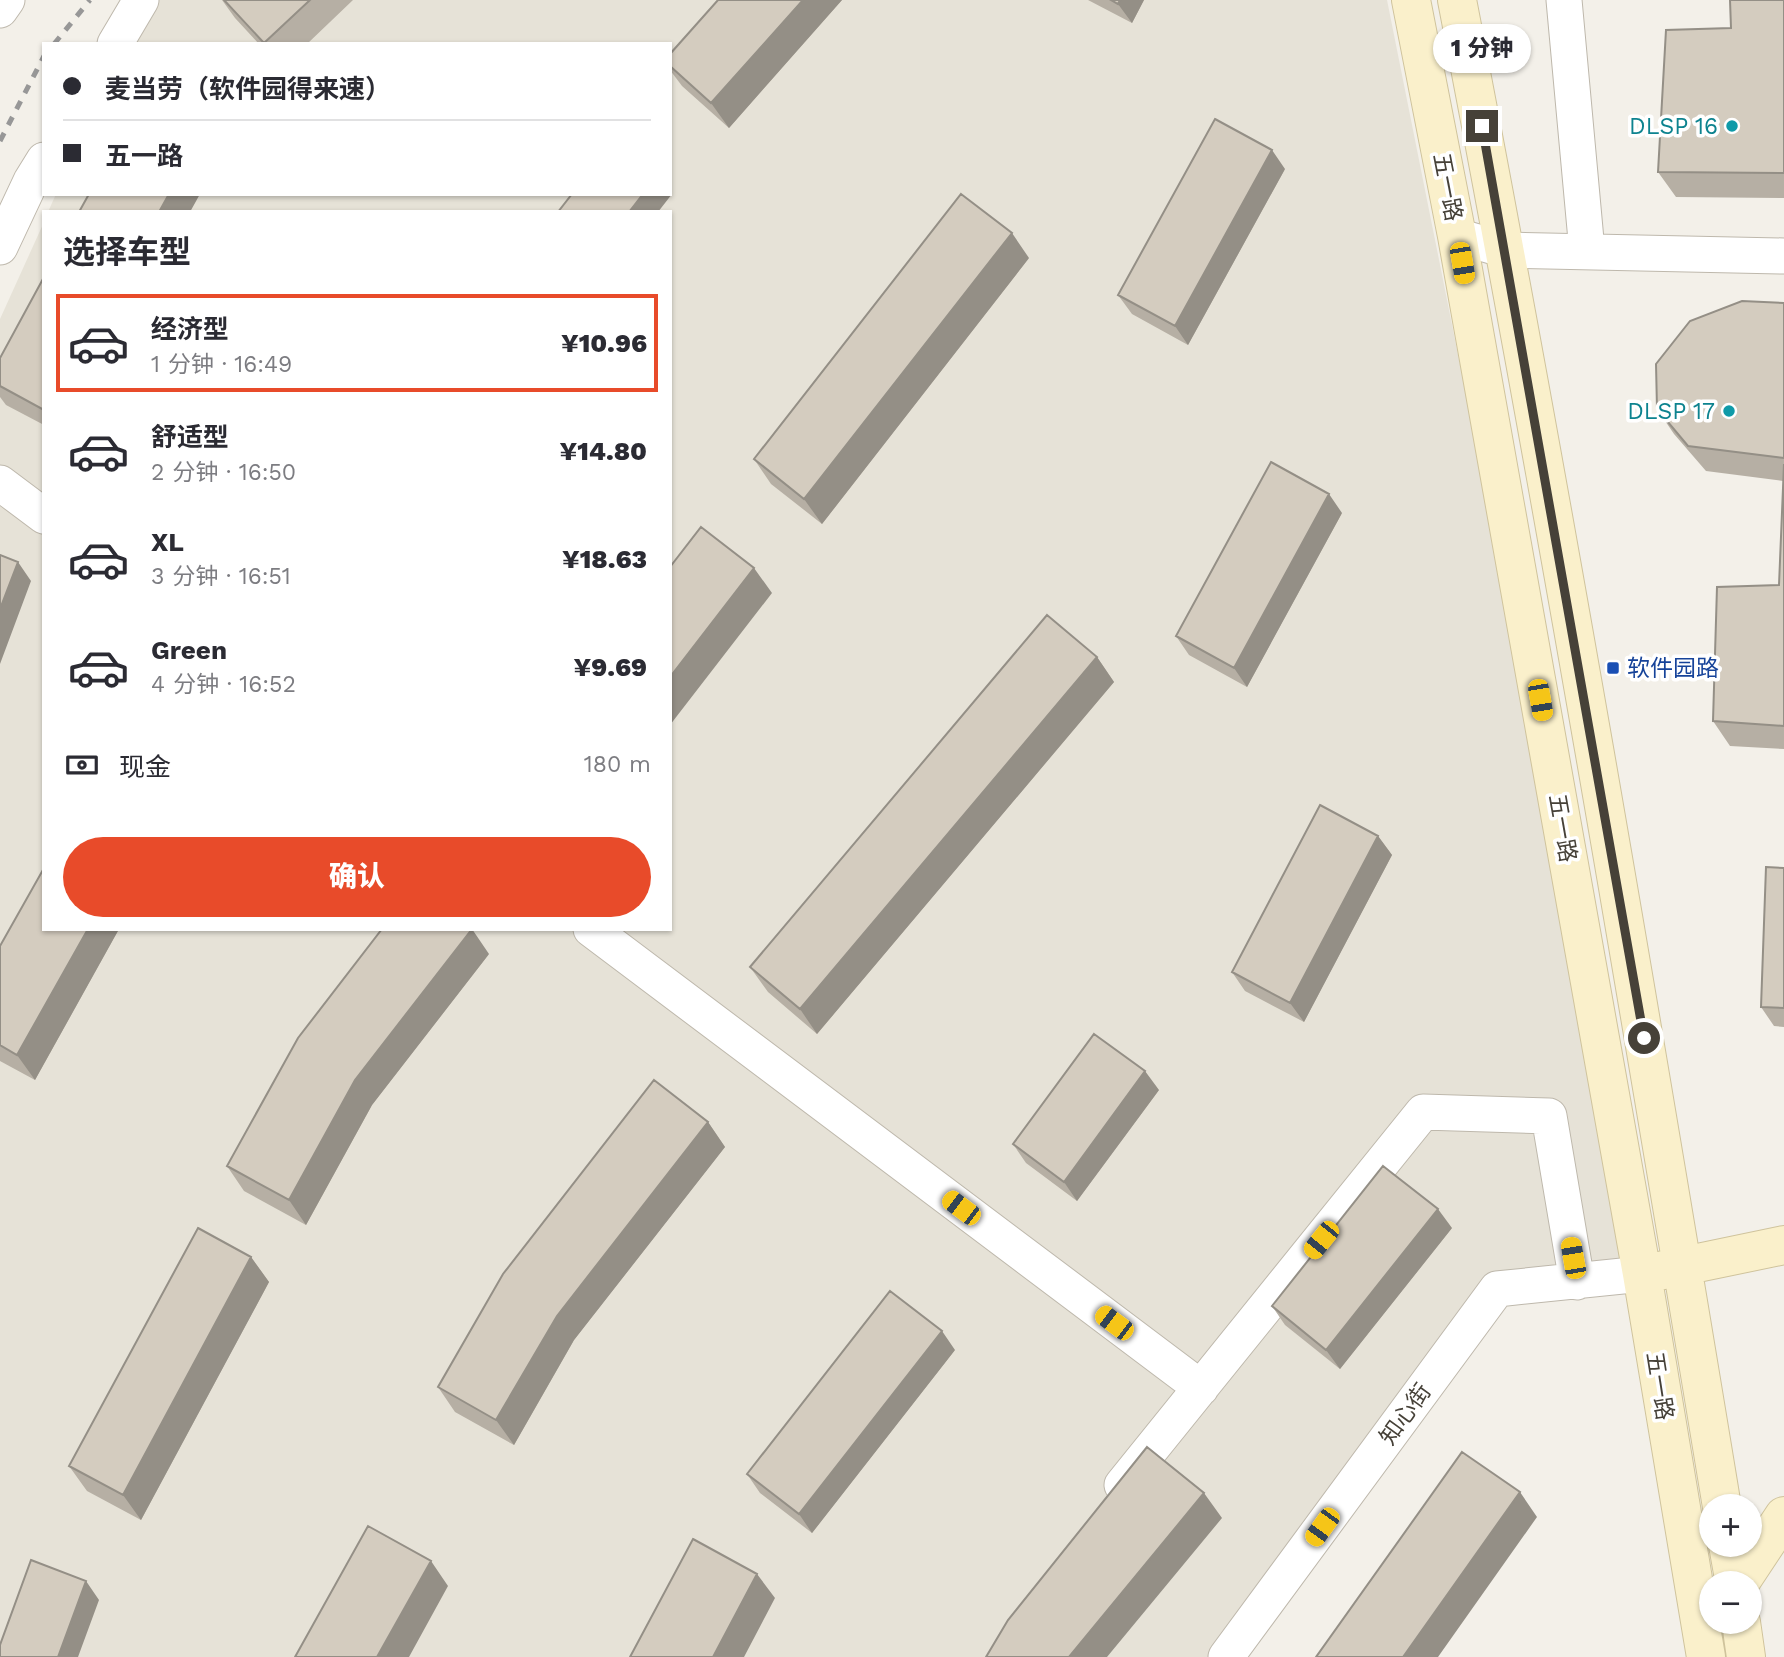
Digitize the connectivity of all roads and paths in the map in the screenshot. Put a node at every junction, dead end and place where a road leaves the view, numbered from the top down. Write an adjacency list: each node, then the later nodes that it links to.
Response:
1 (7, 0): 6 (street)
2 (141, 0): 7 (street)
3 (1411, 0): 9 (main road, 五一路)
4 (1457, 0): 11 (main road, 五一路)
5 (1564, 0): 12 (street)
6 (0, 10)
7 (116, 42)
8 (42, 163): 10 (street)
9 (1457, 236): 11 (street); 19 (main road, 五一路)
10 (0, 247)
11 (1505, 250): 12 (street); 18 (main road, 五一路)
12 (1587, 251): 13 (street)
13 (1784, 256)
14 (0, 484): 15 (street)
15 (42, 515)
16 (594, 931): 21 (street)
17 (1784, 1245): 18 (main road)
18 (1683, 1267): 19 (main road); 22 (main road, 五一路)
19 (1642, 1274): 20 (street, 知心街); 28 (main road, 五一路)
20 (1577, 1282): 21 (street); 27 (street, 知心街)
21 (1200, 1388): 23 (street)
22 (1720, 1494)
23 (1098, 1515)
24 (1784, 1517): 25 (main road)
25 (1746, 1571)
26 (1743, 1634): 29 (main road)
27 (1226, 1657)
28 (1706, 1657)
29 (1746, 1657)

